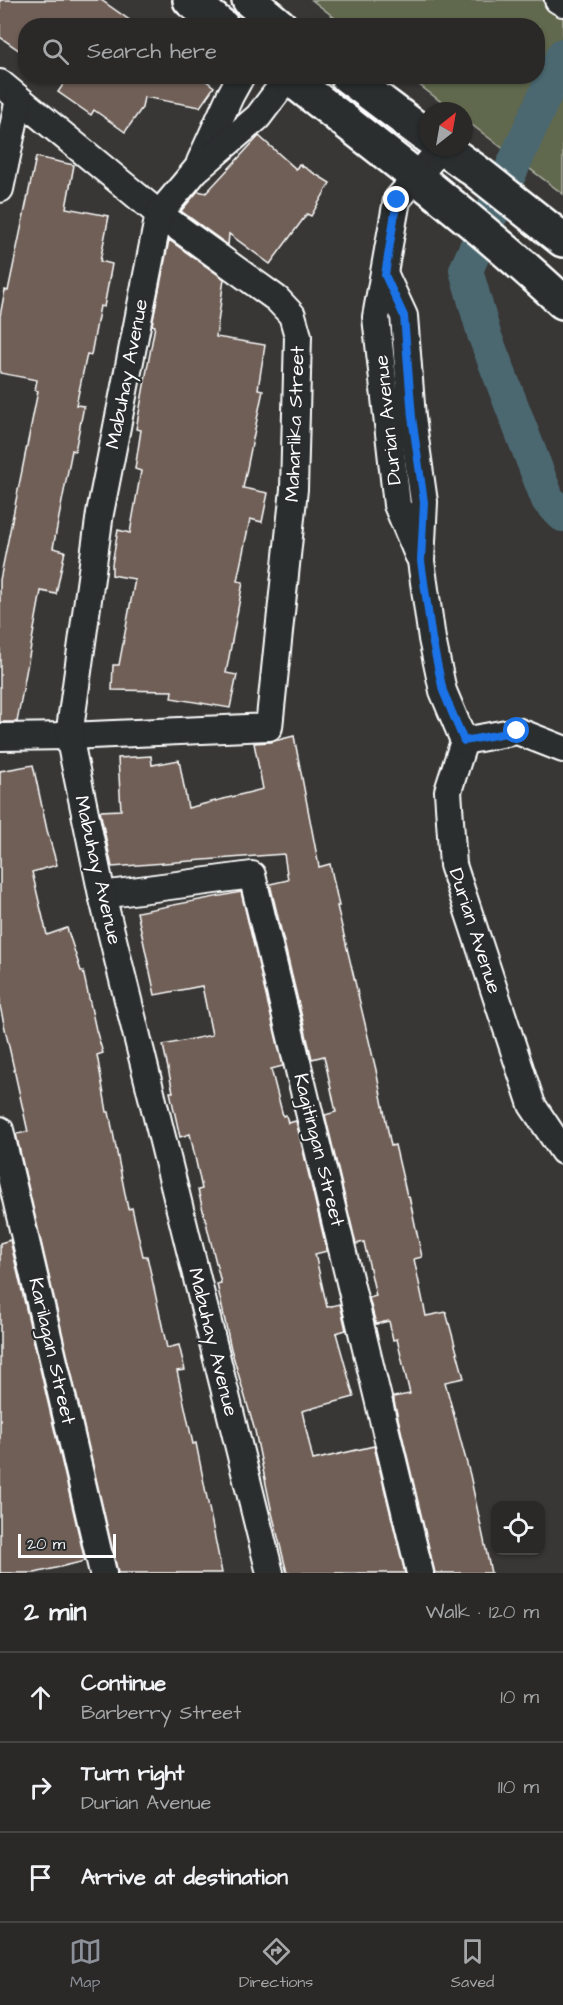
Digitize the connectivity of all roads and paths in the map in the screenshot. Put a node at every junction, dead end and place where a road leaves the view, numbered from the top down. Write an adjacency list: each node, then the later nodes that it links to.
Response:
1 (190, 0): 5 (main road)
2 (249, 0): 6 (main road)
3 (558, 0): 4 (street)
4 (563, 3)
5 (212, 18)
6 (270, 18)
7 (237, 84): 15 (street, Mabuhay Avenue)
8 (284, 84): 15 (street, Mabuhay Avenue)
9 (298, 84): 16 (main road)
10 (358, 84): 12 (main road)
11 (9, 91): 17 (street); 18 (street, Maharlika Street)
12 (419, 130)
13 (434, 156): 16 (street, Durian Avenue)
14 (455, 156): 19 (main road)
15 (196, 170): 18 (street, Mabuhay Avenue)
16 (417, 177): 20 (main road); 23 (street, Durian Avenue)
17 (0, 189)
18 (159, 213): 21 (street, Mabuhay Avenue); 21 (street, Maharlika Street)
19 (551, 230)
20 (563, 302)
21 (69, 736): 22 (street); 25 (street, Mabuhay Avenue)
22 (0, 737)
23 (464, 741): 24 (street); 27 (street, Durian Avenue)
24 (563, 749)
25 (102, 895): 29 (street, Mabuhay Avenue); 30 (street, Kagitingan Street)
26 (0, 1130): 28 (street, Karilagan Street)
27 (563, 1151)
28 (103, 1573)
29 (270, 1573)
30 (420, 1573)

